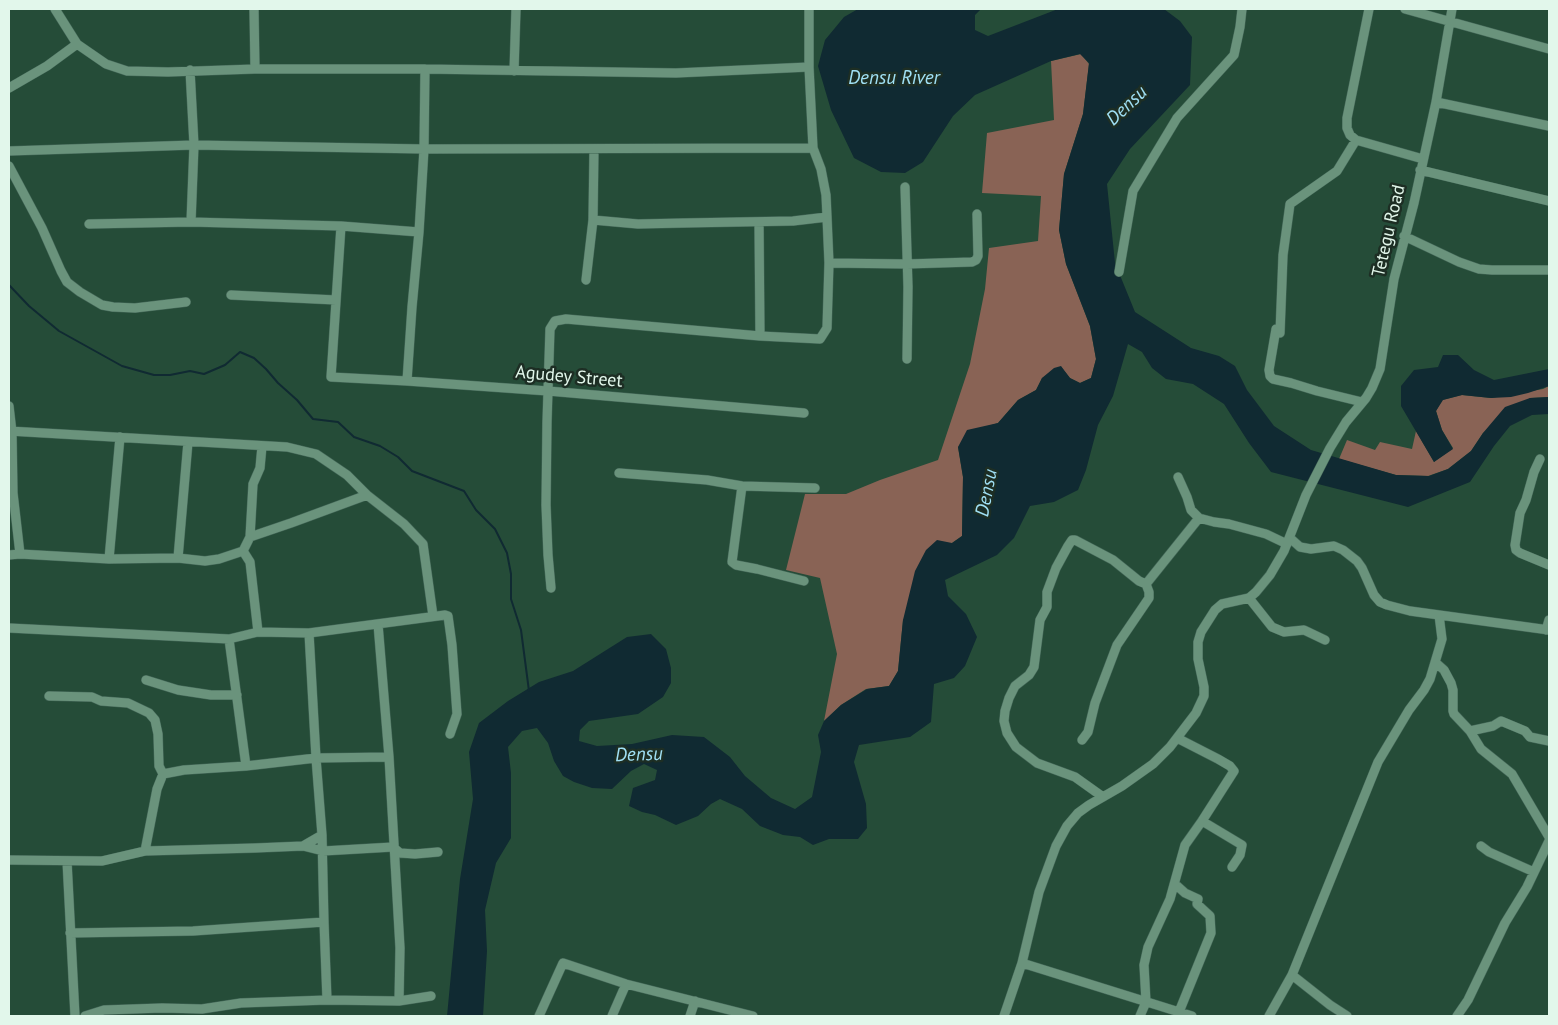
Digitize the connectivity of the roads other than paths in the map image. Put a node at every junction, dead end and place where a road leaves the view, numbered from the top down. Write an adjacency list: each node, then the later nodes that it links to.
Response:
1 (55, 9): 10 (street)
2 (254, 9): 13 (street)
3 (516, 9): 16 (street)
4 (809, 9): 12 (street)
5 (1242, 9): 43 (street)
6 (1370, 9): 20 (street)
7 (1405, 9): 9 (street)
8 (1452, 9): 9 (street, Tetegu Road)
9 (1449, 22): 11 (street); 18 (street, Tetegu Road)
10 (77, 44): 15 (street); 17 (street)
11 (1549, 49)
12 (809, 67): 16 (street); 22 (street)
13 (254, 69): 14 (street); 15 (street)
14 (425, 69): 16 (street); 23 (street)
15 (190, 70): 21 (street)
16 (514, 71)
17 (9, 88)
18 (1436, 102): 19 (street); 26 (street, Tetegu Road)
19 (1549, 126)
20 (1356, 140): 26 (street); 52 (street)
21 (194, 145): 23 (street); 25 (street); 34 (street)
22 (812, 148): 24 (street); 32 (street)
23 (424, 149): 24 (street); 38 (street)
24 (594, 149): 33 (street)
25 (9, 151)
26 (1423, 159): 28 (street, Tetegu Road)
27 (9, 166): 47 (street)
28 (1420, 170): 30 (street); 39 (street, Tetegu Road)
29 (905, 187): 41 (street)
30 (1549, 201)
31 (977, 214): 41 (street)
32 (827, 217): 35 (street); 40 (street)
33 (592, 220): 35 (street); 44 (street)
34 (191, 222): 36 (street); 37 (street)
35 (759, 222): 48 (street)
36 (88, 224)
37 (341, 226): 38 (street); 46 (street)
38 (420, 232): 50 (street)
39 (1404, 236): 42 (street); 52 (street, Tetegu Road)
40 (830, 263): 41 (street); 48 (street)
41 (907, 264): 49 (street)
42 (1549, 270)
43 (1119, 272)
44 (586, 280)
45 (231, 295): 46 (street)
46 (336, 300): 50 (street, Agudey Street)
47 (186, 302)
48 (760, 336): 51 (street)
49 (907, 359)
50 (407, 381): 51 (street, Agudey Street)
51 (548, 391): 54 (street, Agudey Street); 76 (street)
52 (1362, 402): 67 (street, Tetegu Road)
53 (9, 406): 55 (street)
54 (804, 413)
55 (10, 432): 56 (street); 69 (street)
56 (120, 437): 57 (street); 72 (street)
57 (188, 442): 58 (street); 71 (street)
58 (262, 446): 64 (street); 66 (street)
59 (1540, 458): 73 (street)
60 (618, 473): 62 (street)
61 (1178, 477): 65 (street)
62 (742, 486): 63 (street); 74 (street)
63 (815, 488)
64 (367, 495): 66 (street); 79 (street)
65 (1199, 518): 67 (street); 75 (street)
66 (250, 537): 68 (street)
67 (1288, 541): 77 (street, Tetegu Road); 78 (street)
68 (243, 551): 71 (street); 84 (street)
69 (20, 554): 70 (street); 72 (street)
70 (9, 555)
71 (178, 558): 72 (street)
72 (109, 559)
73 (1549, 565)
74 (804, 581)
75 (1146, 584): 95 (street); 101 (street)
76 (551, 588)
77 (1249, 598): 87 (street); 94 (street)
78 (1439, 615): 83 (street); 88 (street)
79 (433, 616): 81 (street); 93 (street)
80 (1549, 620): 83 (street)
81 (378, 624): 85 (street); 97 (street)
82 (9, 628): 86 (street)
83 (1547, 630)
84 (258, 632): 85 (street); 86 (street)
85 (309, 633): 98 (street)
86 (229, 639): 90 (street)
87 (1325, 640)
88 (1435, 662): 92 (street); 121 (street)
89 (146, 680): 90 (street)
90 (237, 695): 99 (street)
91 (49, 696): 100 (street)
92 (1470, 731): 96 (street); 104 (street)
93 (450, 734)
94 (1177, 738): 101 (street); 102 (street)
95 (1082, 740)
96 (1549, 741)
97 (389, 757): 98 (street); 107 (street)
98 (316, 758): 99 (street); 103 (street)
99 (246, 766): 100 (street)
100 (163, 774): 108 (street)
101 (1103, 797): 120 (street)
102 (1202, 821): 114 (street); 117 (street)
103 (322, 835): 105 (street); 109 (street)
104 (1549, 839): 115 (street)
105 (303, 846): 108 (street); 109 (street)
106 (1481, 846): 115 (street)
107 (393, 847): 109 (street); 110 (street); 125 (street)
108 (145, 851): 113 (street)
109 (323, 851): 118 (street)
110 (438, 852)
111 (9, 860): 112 (street)
112 (56, 860): 113 (street); 116 (street)
113 (67, 861): 116 (street)
114 (1232, 867)
115 (1534, 872): 140 (street)
116 (67, 876): 119 (street)
117 (1175, 884): 127 (street); 128 (street)
118 (324, 922): 119 (street); 124 (street)
119 (70, 933): 129 (street)
120 (1022, 963): 127 (street); 135 (street)
121 (1292, 975): 138 (street); 139 (street)
122 (626, 984): 126 (street); 131 (street); 132 (street)
123 (431, 996): 125 (street)
124 (327, 1000): 125 (street); 130 (street)
125 (400, 1001)
126 (695, 1001): 133 (street); 134 (street)
127 (1146, 1002): 128 (street); 136 (street)
128 (1179, 1012): 137 (street)
129 (76, 1016)
130 (85, 1016)
131 (539, 1016)
132 (612, 1016)
133 (690, 1016)
134 (753, 1016)
135 (1004, 1016)
136 (1140, 1016)
137 (1192, 1016)
138 (1269, 1016)
139 (1347, 1016)
140 (1457, 1016)

